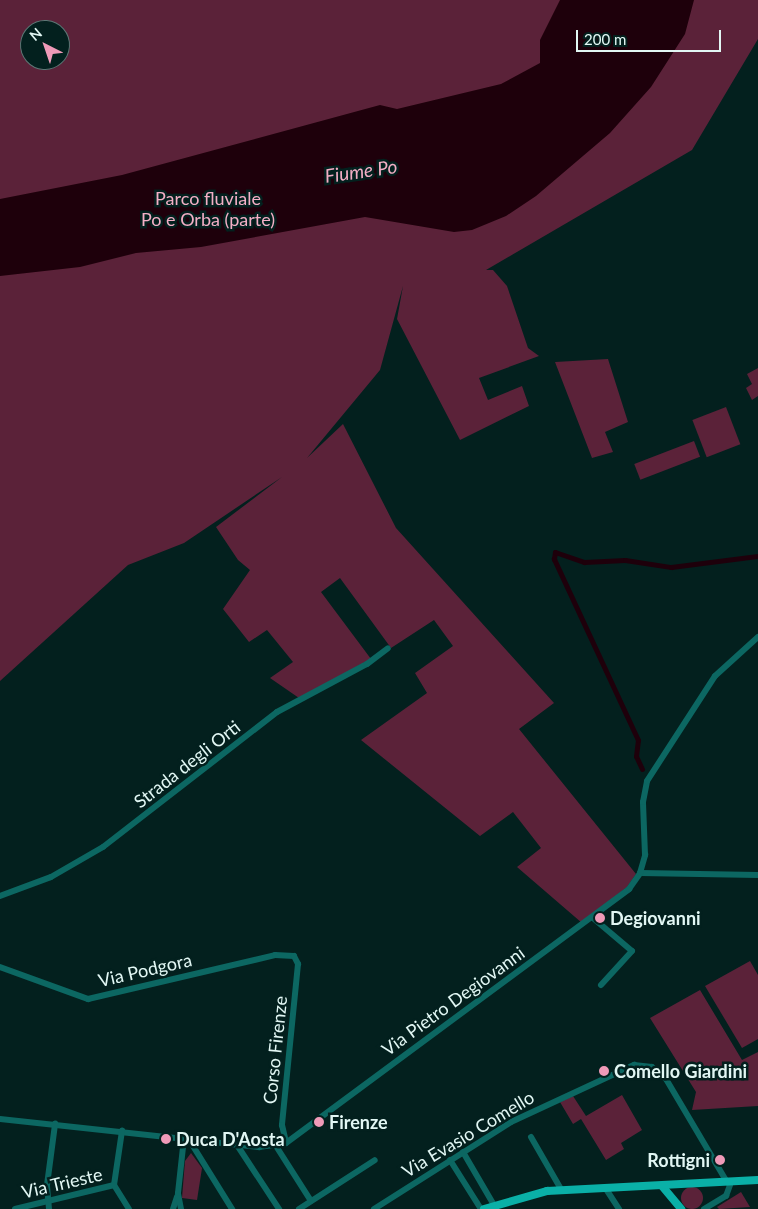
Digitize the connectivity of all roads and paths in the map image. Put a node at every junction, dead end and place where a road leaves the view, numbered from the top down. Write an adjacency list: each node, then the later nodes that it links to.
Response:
1 (758, 637): 3 (street)
2 (388, 648): 5 (street, Strada degli Orti)
3 (640, 873): 4 (street); 6 (street, Via Pietro Degiovanni)
4 (758, 875)
5 (0, 896)
6 (593, 918): 9 (street); 15 (street, Via Pietro Degiovanni)
7 (297, 961): 8 (street, Via Podgora); 15 (street, Corso Firenze)
8 (0, 967)
9 (601, 985)
10 (0, 1119): 11 (street, Via Pietro Degiovanni)
11 (55, 1124): 12 (street, Via Pietro Degiovanni); 31 (street)
12 (122, 1131): 14 (street, Via Pietro Degiovanni); 24 (street)
13 (531, 1137): 27 (street)
14 (186, 1138): 16 (street, Via Pietro Degiovanni); 28 (street); 37 (street)
15 (286, 1143): 17 (street, Via Pietro Degiovanni)
16 (237, 1145): 17 (street, Via Pietro Degiovanni); 38 (street)
17 (276, 1146): 30 (street)
18 (463, 1152): 20 (street, Via Evasio Comello); 22 (street, Via Evasio Comello); 32 (street)
19 (375, 1160): 30 (street)
20 (450, 1160): 40 (street, Via Evasio Comello); 41 (street)
21 (758, 1180): 22 (main road)
22 (729, 1182): 23 (main road); 44 (street)
23 (691, 1184): 25 (main road); 29 (main road)
24 (114, 1185): 31 (street, Via Trieste); 34 (street)
25 (662, 1186): 26 (main road); 29 (main road)
26 (606, 1188): 27 (main road); 42 (street)
27 (562, 1190): 32 (main road)
28 (178, 1193): 35 (street); 36 (street)
29 (676, 1200): 43 (main road)
30 (311, 1201): 39 (street)
31 (48, 1205): 33 (street, Via Trieste)
32 (494, 1205): 41 (main road)
33 (15, 1209)
34 (129, 1209)
35 (173, 1209)
36 (180, 1209)
37 (232, 1209)
38 (279, 1209)
39 (299, 1209)
40 (374, 1209)
41 (483, 1209)
42 (619, 1209)
43 (681, 1209)
44 (704, 1209)

